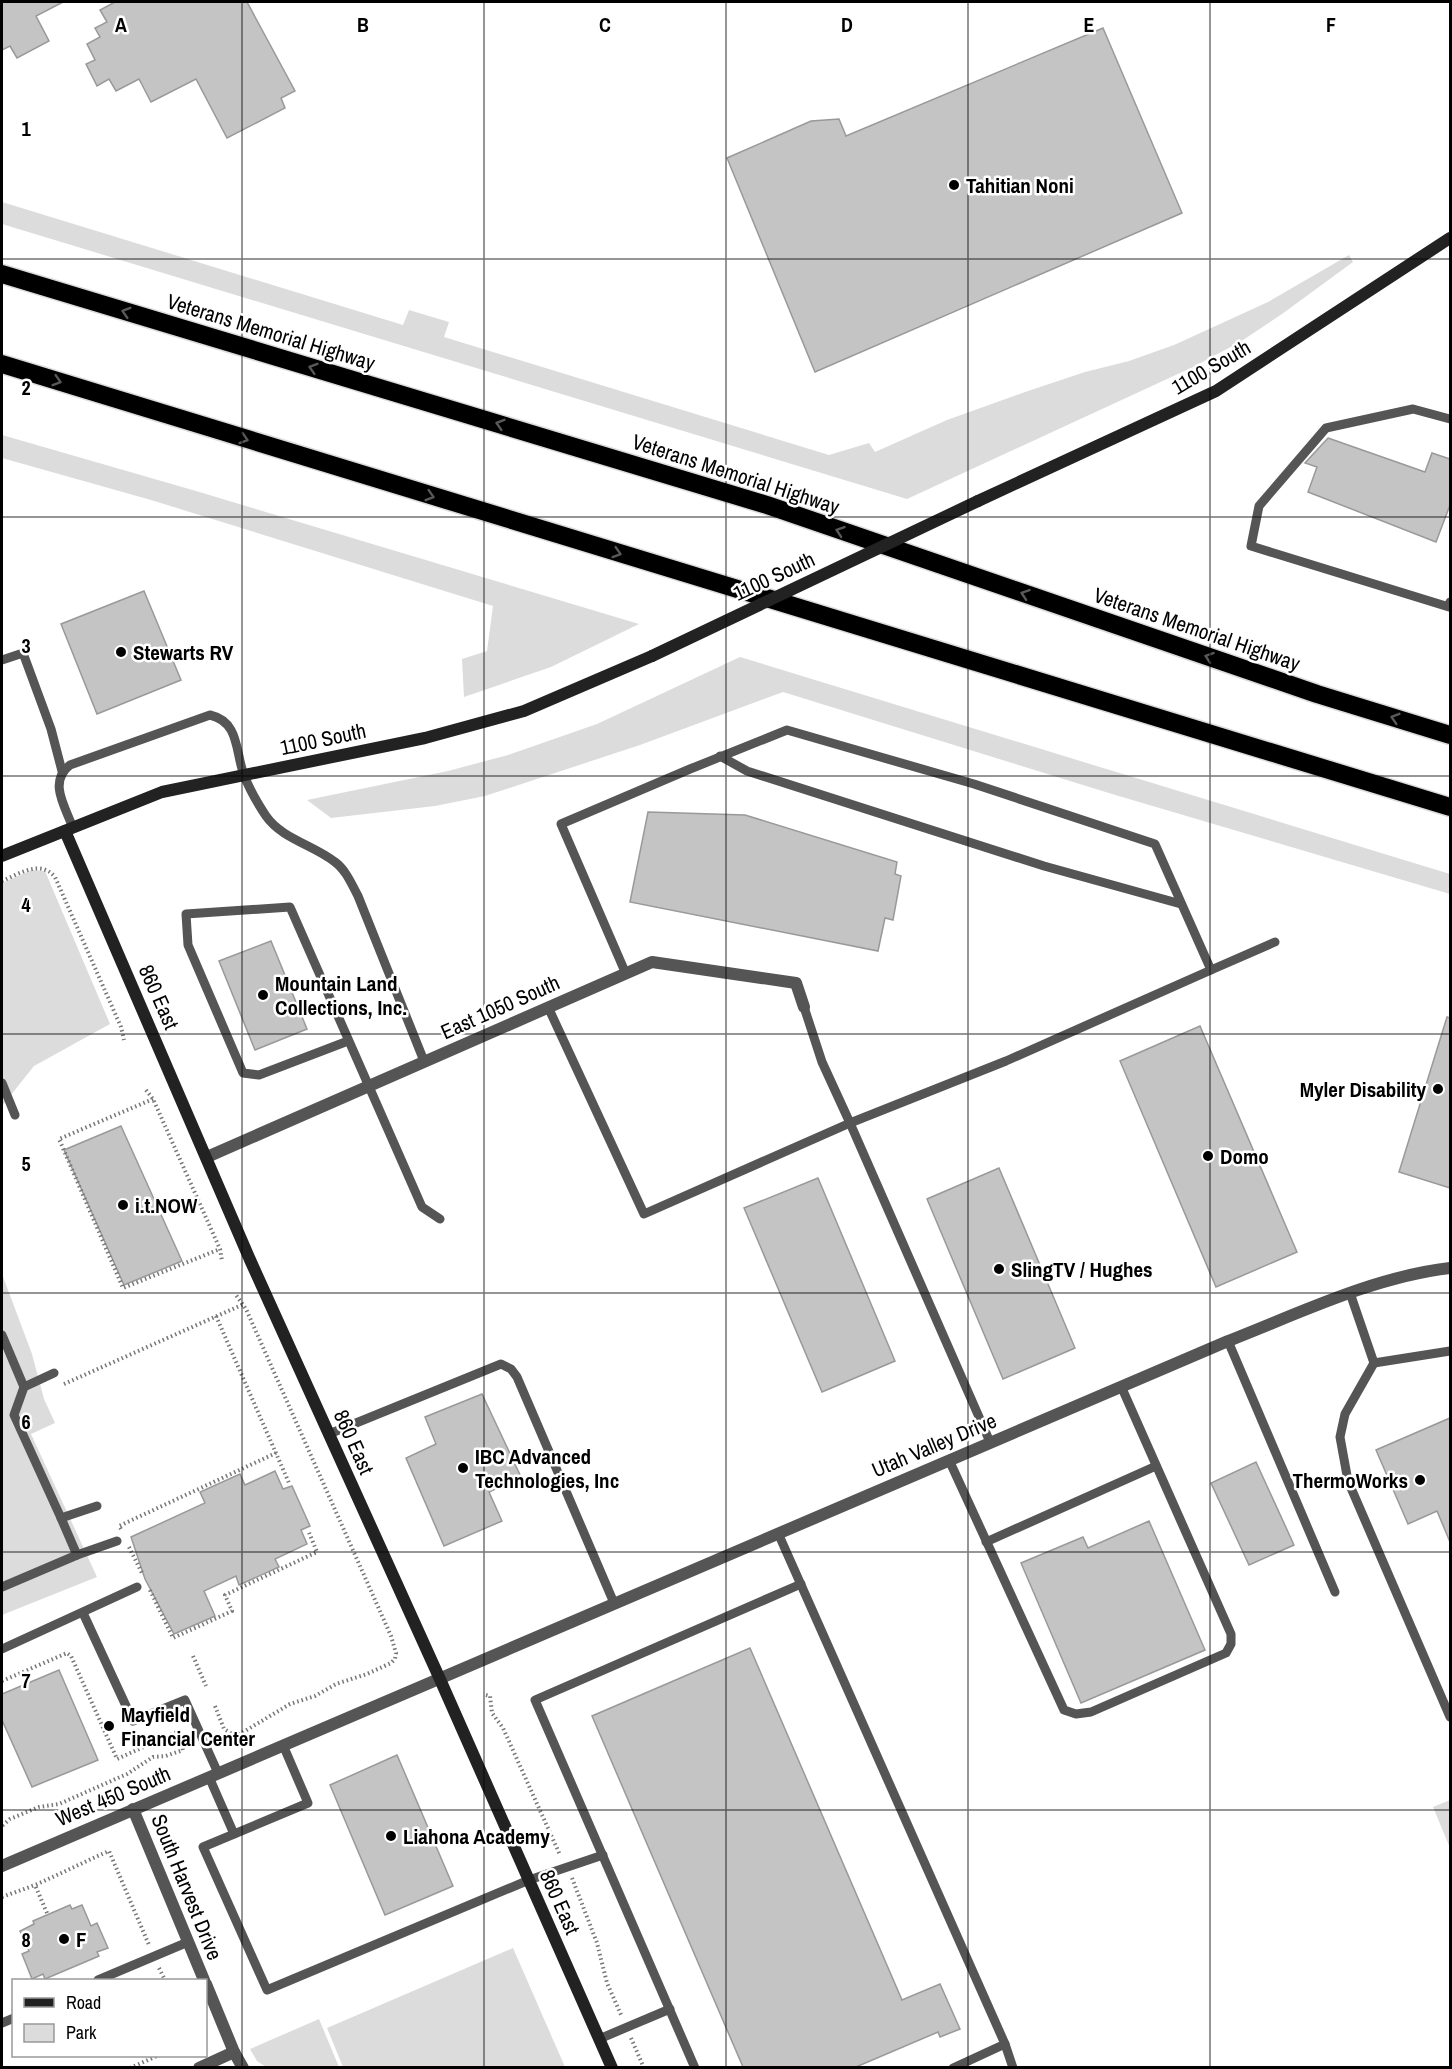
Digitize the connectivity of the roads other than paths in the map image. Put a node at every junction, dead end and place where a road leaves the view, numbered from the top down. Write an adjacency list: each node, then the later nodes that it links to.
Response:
1 (1450, 238): 10 (street, 1100 South, bridge)
2 (2, 274): 7 (highway, Veterans Memorial Highway, one-way to 2)
3 (2, 364): 11 (highway, one-way to 11)
4 (1450, 419): 5 (lane)
5 (1450, 602)
6 (2, 660): 9 (lane)
7 (1450, 735)
8 (720, 756): 14 (lane); 14 (lane); 17 (lane)
9 (62, 771): 10 (lane); 12 (lane)
10 (244, 776): 12 (street, 1100 South); 21 (lane)
11 (1450, 807)
12 (69, 830): 13 (street, 1100 South); 26 (street, 860 East)
13 (2, 856)
14 (1181, 904): 16 (lane)
15 (1275, 942): 16 (lane)
16 (1211, 970): 25 (lane)
17 (626, 974): 18 (street, East 1050 South); 19 (street, East 1050 South)
18 (548, 1007): 21 (street, East 1050 South); 25 (lane)
19 (804, 1007): 25 (lane)
20 (348, 1041): 20 (lane); 23 (lane)
21 (424, 1061): 23 (street, East 1050 South)
22 (2, 1083): 24 (lane)
23 (368, 1086): 26 (street, East 1050 South); 27 (lane)
24 (15, 1115)
25 (850, 1123): 38 (lane)
26 (207, 1157): 37 (street, 860 East)
27 (440, 1219)
28 (1450, 1268): 29 (street, Utah Valley Drive)
29 (1350, 1293): 31 (street, Utah Valley Drive); 33 (lane)
30 (2, 1335): 35 (lane)
31 (1228, 1341): 36 (street, Utah Valley Drive); 50 (lane)
32 (1450, 1351): 33 (lane)
33 (1374, 1363): 55 (lane)
34 (54, 1373): 35 (lane)
35 (24, 1386): 42 (lane)
36 (1121, 1386): 38 (street, Utah Valley Drive); 40 (lane)
37 (329, 1434): 51 (lane); 54 (street, 860 East)
38 (990, 1442): 39 (street, Utah Valley Drive)
39 (949, 1460): 43 (street, Utah Valley Drive); 45 (lane)
40 (1156, 1466): 45 (lane); 45 (lane)
41 (97, 1506): 42 (lane)
42 (61, 1518): 46 (lane)
43 (778, 1533): 47 (lane); 51 (street, Utah Valley Drive)
44 (120, 1539): 46 (lane)
45 (986, 1542)
46 (77, 1555): 48 (lane)
47 (801, 1584): 60 (lane); 69 (lane)
48 (2, 1587)
49 (137, 1587): 52 (lane)
50 (1335, 1592)
51 (614, 1603): 54 (street, Utah Valley Drive)
52 (83, 1612): 53 (lane); 57 (lane)
53 (2, 1649)
54 (440, 1677): 56 (street, West 450 South); 62 (street, 860 East)
55 (1450, 1717)
56 (283, 1745): 57 (street, West 450 South); 59 (lane)
57 (213, 1775): 58 (street, West 450 South); 59 (lane)
58 (133, 1809): 61 (street, West 450 South); 63 (street, South Harvest Drive)
59 (234, 1834): 62 (lane)
60 (603, 1855): 62 (lane); 67 (lane)
61 (2, 1866)
62 (529, 1881): 68 (street, 860 East)
63 (188, 1941): 64 (lane); 65 (street, South Harvest Drive)
64 (100, 1979)
65 (204, 1979)
66 (207, 1987): 70 (street, South Harvest Drive)
67 (670, 2008): 68 (lane); 74 (lane)
68 (599, 2039): 73 (street, 860 East)
69 (1005, 2044): 75 (lane); 76 (lane)
70 (234, 2052): 71 (street); 72 (street, South Harvest Drive)
71 (199, 2067)
72 (243, 2067)
73 (612, 2067)
74 (695, 2067)
75 (953, 2067)
76 (1013, 2067)

